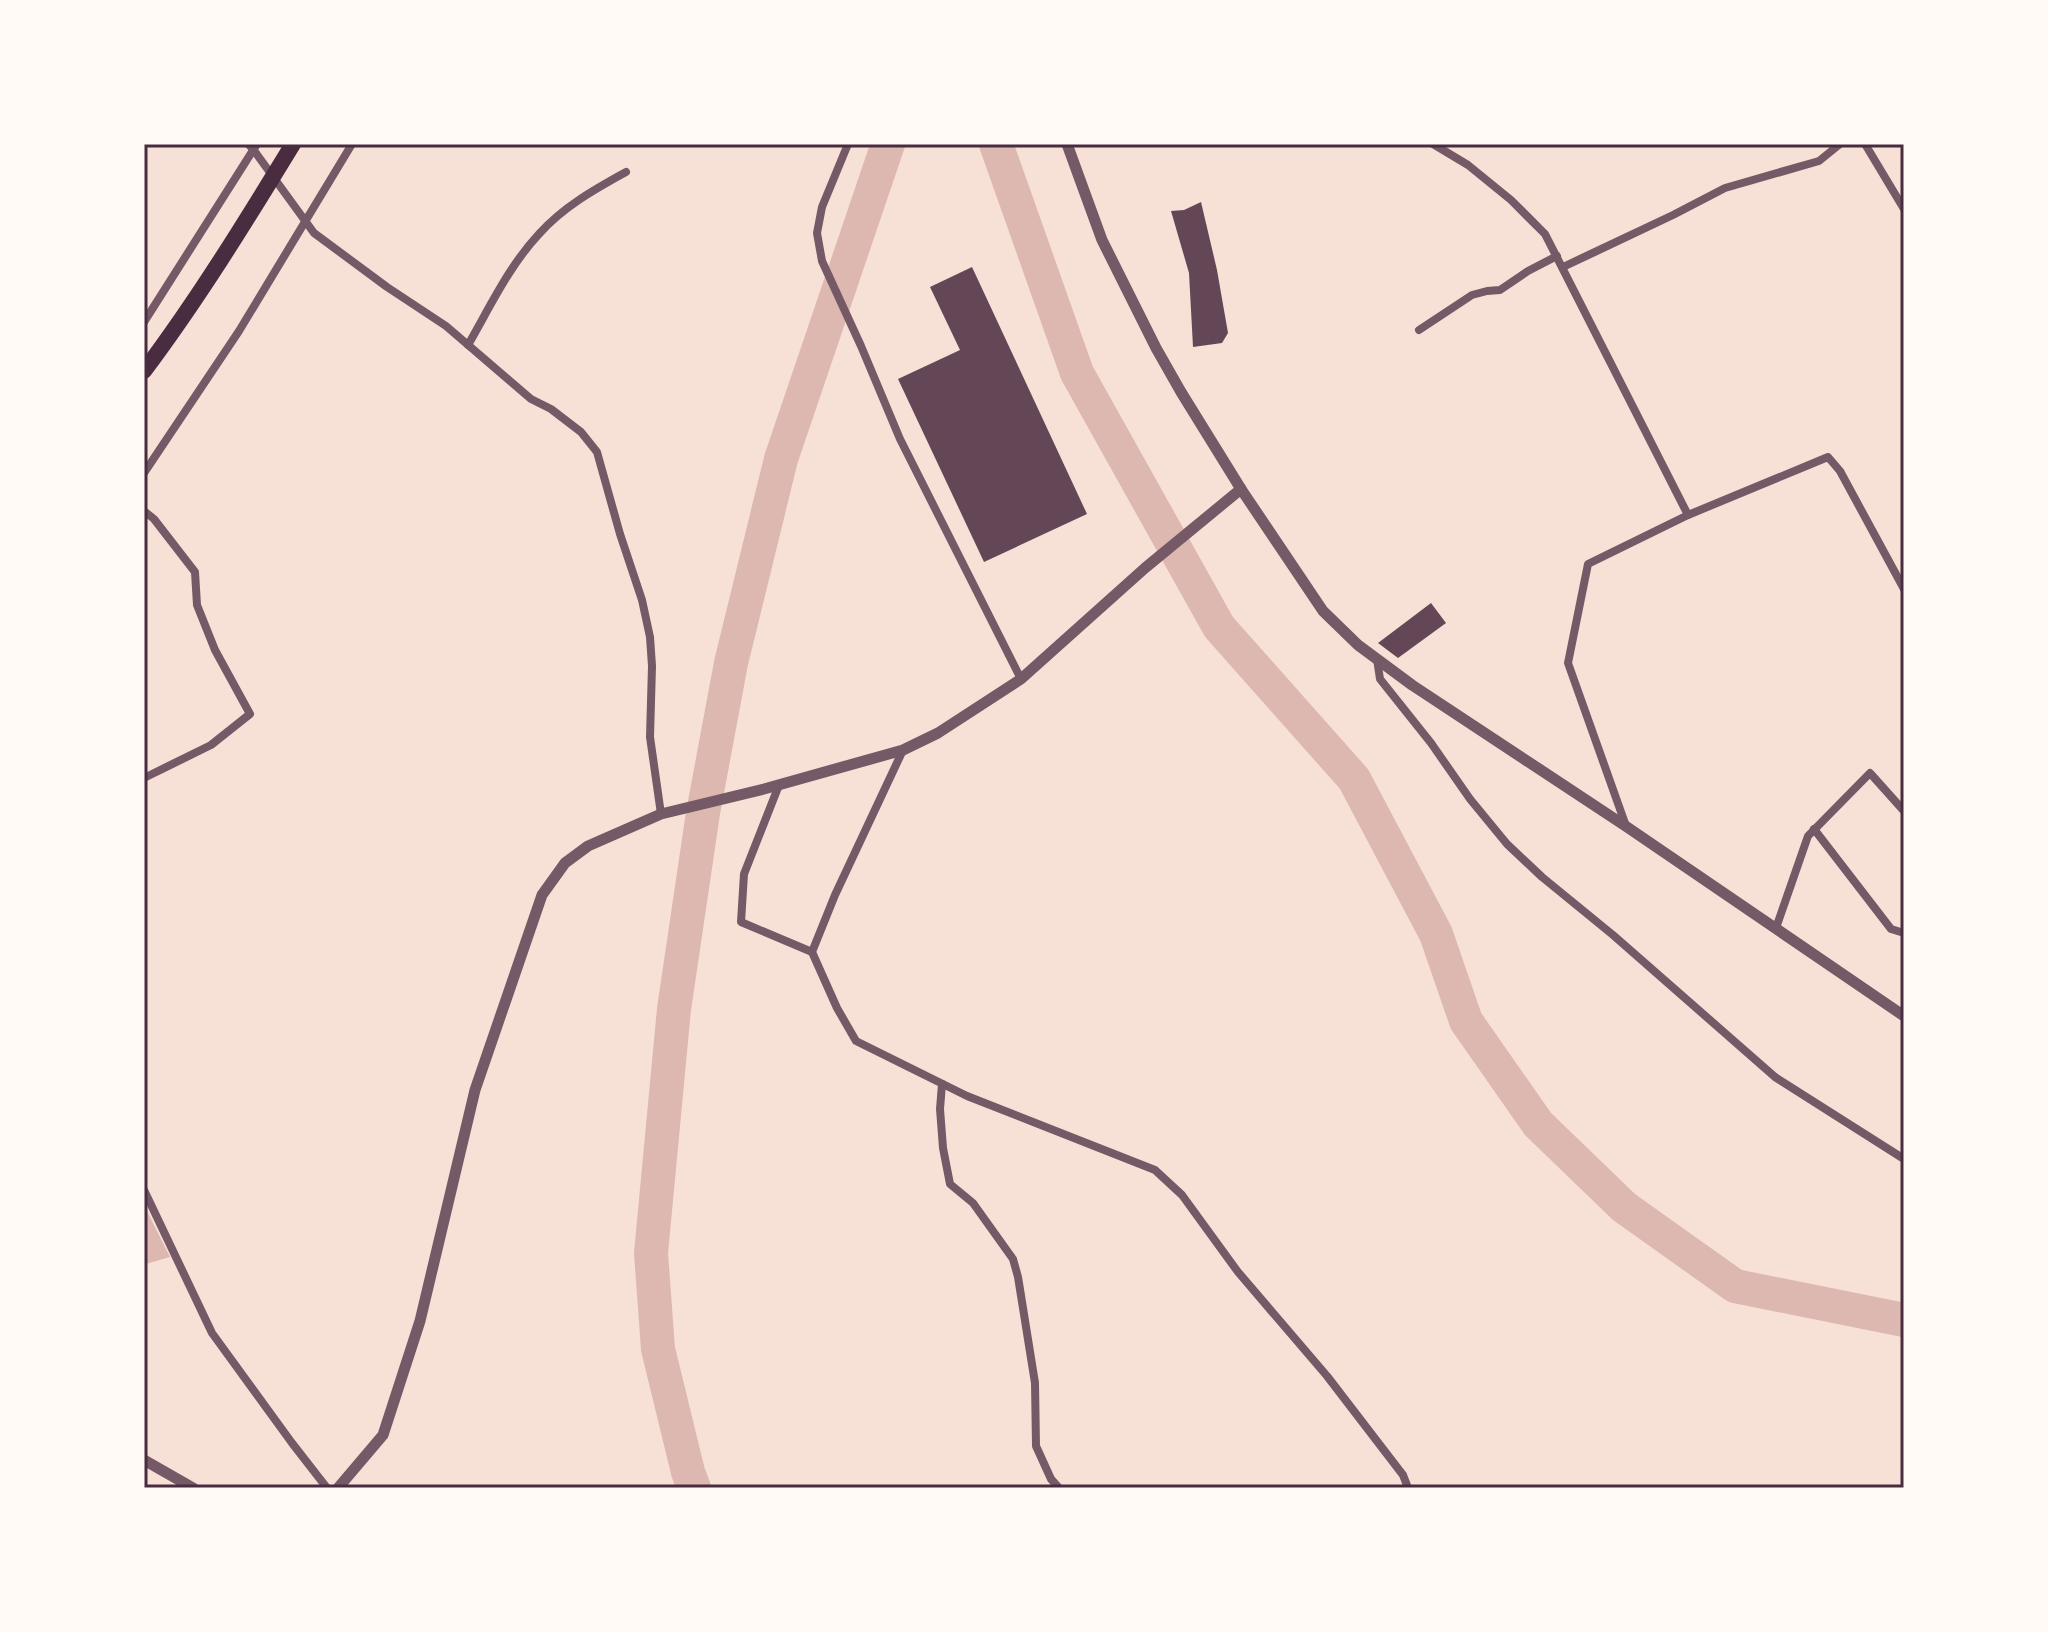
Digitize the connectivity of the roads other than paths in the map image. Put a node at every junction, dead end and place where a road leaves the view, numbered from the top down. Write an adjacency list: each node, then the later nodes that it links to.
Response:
1 (293, 144): 17 (highway)
2 (352, 144): 11 (street)
3 (848, 144): 24 (street)
4 (1067, 144): 19 (street)
5 (1433, 144): 12 (street)
6 (1840, 144): 13 (street)
7 (1865, 144): 10 (street)
8 (253, 146): 11 (street); 14 (street)
9 (626, 172): 16 (street)
10 (1904, 209)
11 (306, 222): 16 (street); 18 (street)
12 (1557, 256): 13 (street); 15 (street)
13 (1563, 267): 21 (street)
14 (144, 322)
15 (1419, 330)
16 (468, 345): 29 (street)
17 (144, 371)
18 (144, 473)
19 (1241, 489): 23 (street); 24 (street)
20 (144, 511): 26 (street)
21 (1688, 515): 22 (street); 30 (street)
22 (1904, 589)
23 (1377, 659): 30 (street); 37 (street)
24 (1021, 679): 25 (street)
25 (903, 750): 27 (street); 34 (street)
26 (144, 778)
27 (779, 785): 29 (street); 34 (street)
28 (1904, 811): 31 (street)
29 (661, 814): 42 (street)
30 (1627, 827): 32 (street)
31 (1814, 829): 32 (street); 33 (street)
32 (1776, 928): 35 (street)
33 (1904, 933)
34 (812, 952): 36 (street)
35 (1904, 1016)
36 (942, 1084): 43 (street); 44 (street)
37 (1904, 1159)
38 (144, 1190): 41 (street)
39 (144, 1460): 40 (street)
40 (193, 1488)
41 (327, 1488)
42 (338, 1488)
43 (1059, 1488)
44 (1408, 1488)

